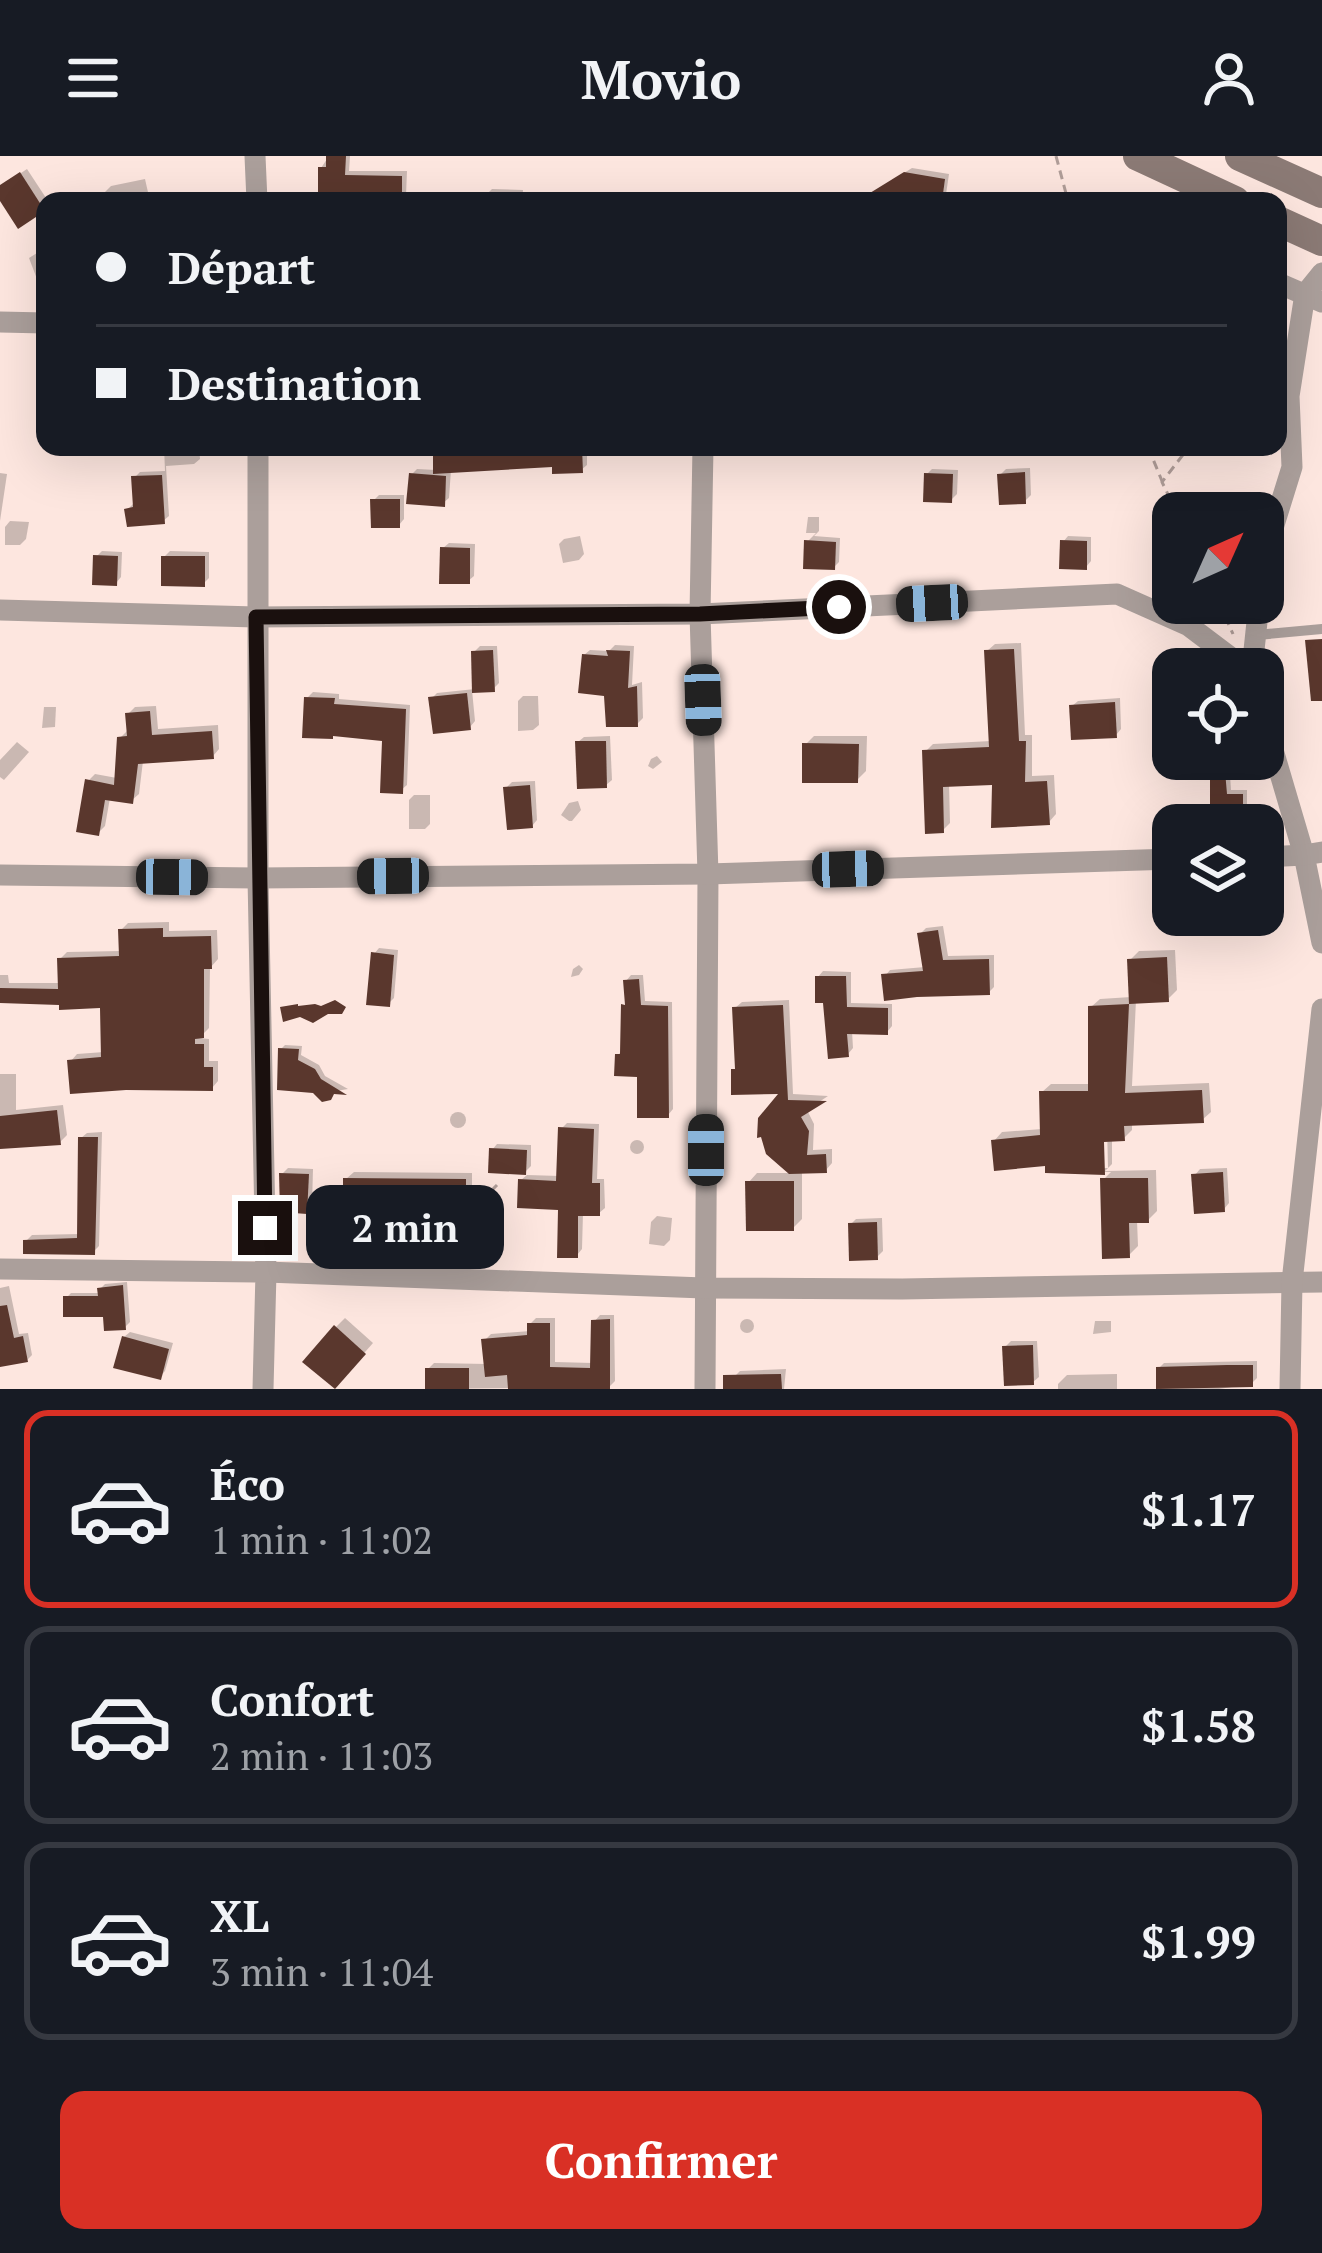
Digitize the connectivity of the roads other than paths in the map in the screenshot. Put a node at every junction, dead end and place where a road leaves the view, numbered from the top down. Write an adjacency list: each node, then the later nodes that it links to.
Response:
1 (255, 156): 4 (street)
2 (1138, 156): 5 (main road)
3 (1240, 156): 6 (main road)
4 (256, 192)
5 (1216, 192)
6 (1322, 193)
7 (1287, 225): 8 (main road)
8 (1322, 242)
9 (1322, 273): 10 (street)
10 (1314, 298): 15 (street)
11 (0, 322): 12 (street)
12 (36, 323)
13 (258, 456): 18 (street)
14 (703, 456): 17 (street)
15 (1284, 493)
16 (0, 610): 18 (street)
17 (700, 614): 18 (street); 22 (street); 27 (street)
18 (256, 617): 29 (street)
19 (1255, 624): 21 (street)
20 (1322, 629): 21 (lane)
21 (1253, 636): 23 (street)
22 (1220, 648)
23 (1252, 648)
24 (1281, 780): 25 (street)
25 (1313, 854): 30 (street)
26 (1152, 861): 27 (street)
27 (709, 874): 29 (street); 36 (street)
28 (0, 875): 29 (street)
29 (258, 878): 33 (street)
30 (1322, 943)
31 (1322, 1009): 34 (street)
32 (0, 1269): 33 (street)
33 (266, 1272): 36 (street); 37 (street)
34 (1292, 1282): 35 (street); 36 (street); 39 (street)
35 (1322, 1282)
36 (704, 1288): 38 (street)
37 (263, 1389)
38 (705, 1389)
39 (1290, 1389)

